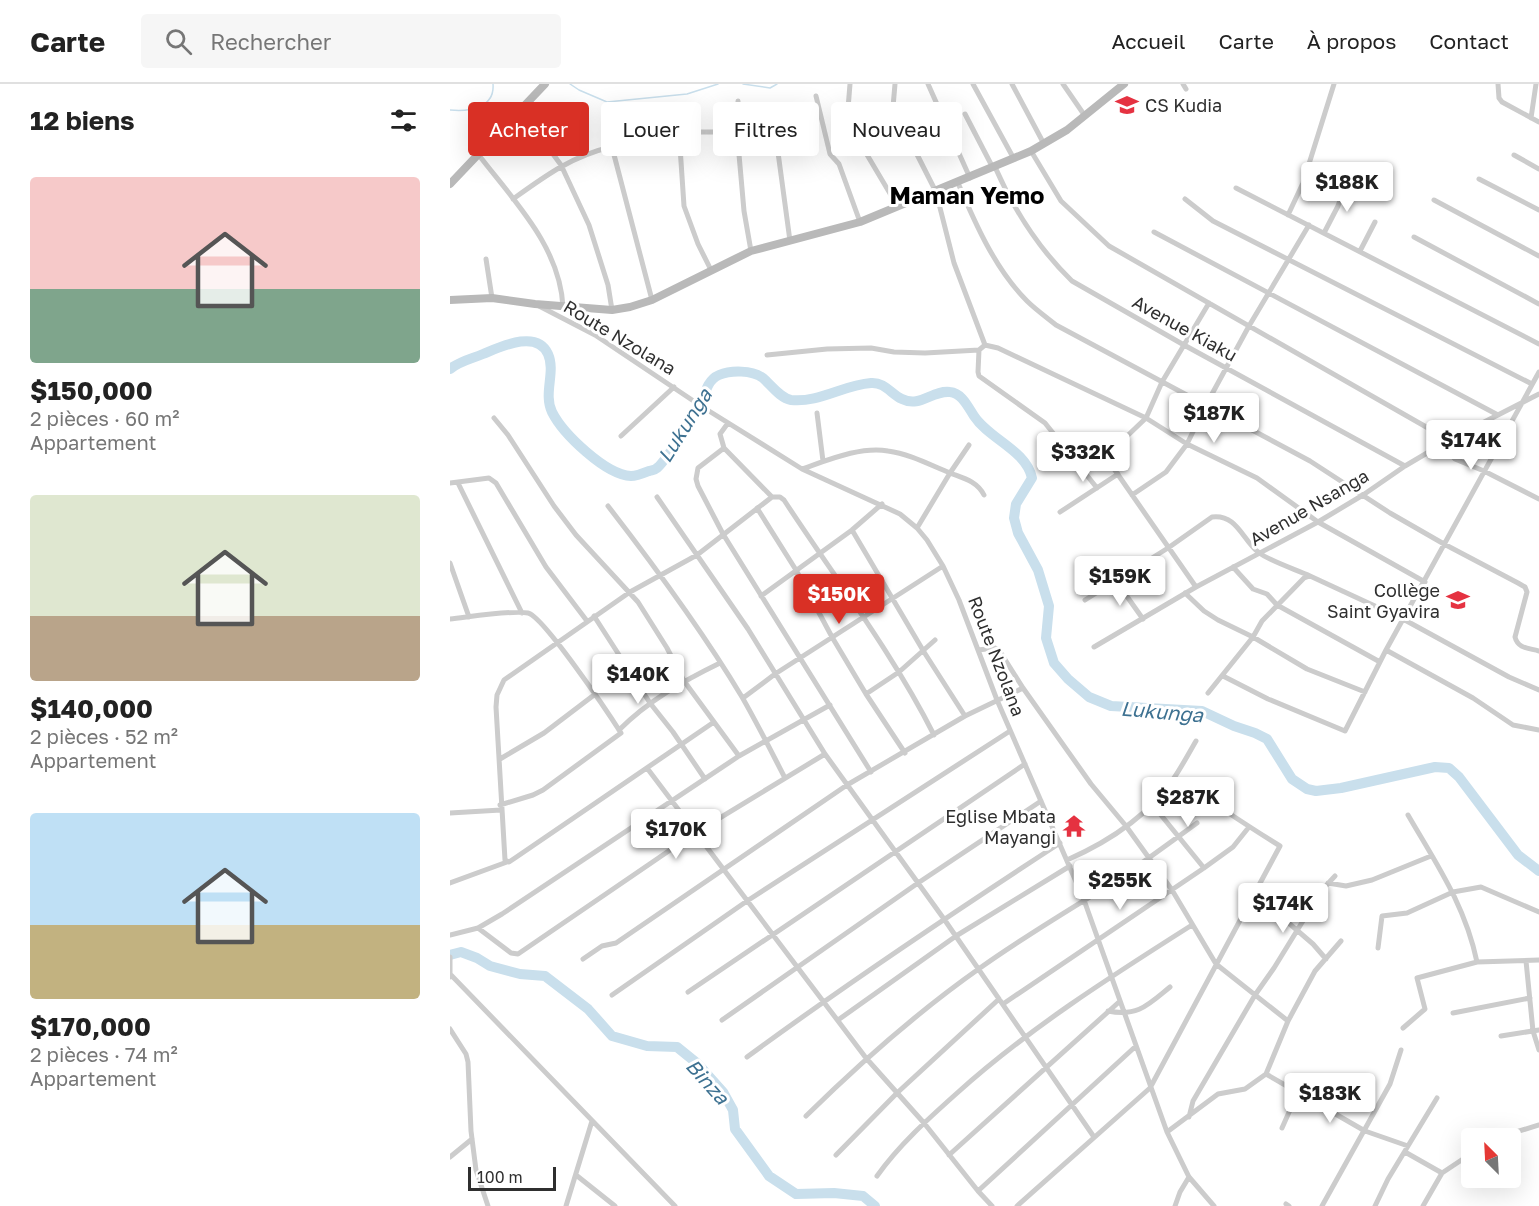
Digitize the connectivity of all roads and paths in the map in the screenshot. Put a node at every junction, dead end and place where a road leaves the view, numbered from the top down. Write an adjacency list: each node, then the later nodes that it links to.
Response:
1 (545, 84): 14 (street)
2 (850, 84): 44 (street)
3 (895, 84): 40 (street)
4 (928, 84): 34 (street)
5 (973, 84): 30 (street)
6 (1012, 84): 20 (street)
7 (1063, 84): 16 (street)
8 (1125, 84): 12 (street)
9 (1334, 84): 46 (street)
10 (1498, 84): 17 (street)
11 (1536, 84): 17 (street)
12 (1114, 87): 16 (street)
13 (816, 96): 47 (street)
14 (528, 102)
15 (964, 114): 32 (street, Avenue Kiaku)
16 (1085, 116): 20 (street)
17 (1531, 118): 18 (street)
18 (1539, 122)
19 (713, 132): 59 (street)
20 (1044, 144): 22 (street)
21 (601, 150): 31 (street)
22 (1031, 151): 30 (street); 64 (street)
23 (1514, 155): 33 (street)
24 (476, 156): 38 (street)
25 (480, 156): 41 (street)
26 (554, 156): 31 (street)
27 (613, 156): 63 (street)
28 (739, 156): 54 (street)
29 (778, 156): 53 (street)
30 (1014, 159): 32 (street)
31 (561, 165): 41 (street); 68 (street)
32 (994, 168): 34 (street); 72 (street, Avenue Kiaku)
33 (1539, 169)
34 (970, 178): 36 (street)
35 (1479, 179): 45 (street)
36 (958, 183): 40 (street); 77 (street)
37 (1346, 183): 51 (street)
38 (450, 184)
39 (1236, 188): 46 (street)
40 (936, 192): 44 (street); 71 (street)
41 (513, 199): 67 (street)
42 (1185, 199): 58 (street)
43 (1434, 200): 56 (street)
44 (898, 207): 47 (street)
45 (1539, 210)
46 (1288, 215): 49 (street)
47 (860, 222): 53 (street)
48 (1375, 222): 55 (street)
49 (1309, 225): 51 (street); 58 (street)
50 (1154, 232): 60 (street)
51 (1324, 233): 55 (street)
52 (1414, 237): 66 (street)
53 (790, 241): 54 (street)
54 (751, 250): 59 (street)
55 (1360, 251): 70 (street)
56 (1539, 256)
57 (486, 259): 61 (street)
58 (1288, 260): 60 (street); 78 (street)
59 (711, 270): 63 (street)
60 (1269, 293): 69 (street); 84 (street)
61 (492, 298): 62 (street); 65 (street)
62 (450, 300)
63 (652, 300): 68 (street)
64 (1209, 303): 69 (street); 72 (street)
65 (535, 304): 67 (street); 79 (street, Route Nzolana)
66 (1539, 304)
67 (563, 307): 68 (street)
68 (612, 310)
69 (1249, 326): 75 (street); 90 (street)
70 (1539, 344)
71 (985, 345): 73 (street); 86 (street)
72 (1184, 345): 75 (street, Avenue Kiaku); 77 (street)
73 (979, 350): 74 (street); 104 (street)
74 (767, 355)
75 (1227, 368): 82 (street); 97 (street, Avenue Kiaku)
76 (1539, 372): 78 (street)
77 (1162, 382): 82 (street); 86 (street)
78 (1532, 384): 81 (street)
79 (674, 387): 87 (street, Route Nzolana); 89 (street)
80 (1539, 394): 81 (street, Avenue Nsanga)
81 (1523, 403): 84 (street, Avenue Nsanga); 99 (street)
82 (1206, 405): 91 (street); 107 (street)
83 (817, 413): 96 (street)
84 (1498, 416): 90 (street, Avenue Nsanga)
85 (494, 418): 133 (street)
86 (1146, 418): 91 (street); 95 (street)
87 (728, 423): 94 (street); 98 (street, Route Nzolana)
88 (1087, 435): 95 (street)
89 (621, 436)
90 (1449, 440): 93 (street, Avenue Nsanga)
91 (1187, 444): 106 (street); 115 (street)
92 (969, 445): 100 (street)
93 (1441, 445): 97 (street, Avenue Nsanga); 99 (street)
94 (724, 448): 109 (street); 118 (street)
95 (1103, 453): 101 (street)
96 (823, 461): 98 (street); 100 (street)
97 (1405, 466): 107 (street, Avenue Nsanga)
98 (802, 469): 111 (street, Route Nzolana)
99 (1484, 471): 110 (street); 119 (street)
100 (950, 473): 105 (street); 116 (street)
101 (1118, 474): 104 (street); 106 (street)
102 (450, 483): 103 (street)
103 (458, 483): 139 (street); 146 (street)
104 (1097, 488): 114 (street)
105 (984, 495)
106 (1132, 495): 120 (street)
107 (1363, 495): 115 (street, Avenue Nsanga); 119 (street)
108 (657, 497): 123 (street)
109 (772, 497): 113 (street); 122 (street)
110 (1539, 499)
111 (882, 504): 116 (street, Route Nzolana); 117 (street)
112 (608, 506): 128 (street)
113 (757, 508): 118 (street); 127 (street)
114 (1060, 512)
115 (1318, 522): 121 (street, Avenue Nsanga); 131 (street)
116 (917, 528): 125 (street, Route Nzolana)
117 (852, 530): 122 (street); 136 (street)
118 (723, 534): 123 (street); 135 (street)
119 (1444, 544): 131 (street); 154 (street)
120 (1168, 548): 121 (street); 130 (street); 132 (street)
121 (1258, 553): 126 (street, Avenue Nsanga); 129 (street)
122 (820, 554): 127 (street); 141 (street)
123 (697, 555): 128 (street); 160 (street)
124 (450, 563): 142 (street)
125 (943, 566): 136 (street); 152 (street, Route Nzolana)
126 (1233, 567): 132 (street, Avenue Nsanga); 138 (street)
127 (796, 570): 135 (street); 147 (street)
128 (661, 574): 133 (street); 158 (street)
129 (1310, 576): 138 (street); 145 (street)
130 (1116, 581): 137 (street); 144 (street)
131 (1425, 582): 145 (street)
132 (1196, 587): 134 (street, Avenue Nsanga)
133 (630, 592): 140 (street); 162 (street)
134 (1185, 593): 144 (street, Avenue Nsanga); 148 (street)
135 (761, 596): 156 (street)
136 (892, 598): 141 (street); 155 (street)
137 (1085, 600)
138 (1277, 605): 148 (street); 157 (street)
139 (522, 613): 142 (street); 150 (street)
140 (594, 616): 146 (street); 171 (street)
141 (864, 616): 147 (street); 159 (street)
142 (469, 617): 143 (street)
143 (450, 619)
144 (1143, 619): 151 (street, Avenue Nsanga)
145 (1403, 620): 153 (street); 164 (street)
146 (587, 621): 150 (street)
147 (832, 637): 156 (street); 167 (street)
148 (1252, 637): 161 (street); 165 (street)
149 (935, 640): 155 (street)
150 (556, 643): 168 (street); 186 (street)
151 (1094, 647)
152 (978, 650): 163 (street); 170 (street, Route Nzolana)
153 (1386, 650): 157 (street); 177 (street)
154 (1539, 651)
155 (924, 652): 159 (street); 173 (street)
156 (799, 658): 160 (street); 172 (street)
157 (1380, 662): 165 (street)
158 (720, 663): 162 (street); 169 (street)
159 (899, 672): 167 (street); 179 (street)
160 (775, 674): 169 (street); 174 (street)
161 (1223, 676): 165 (street); 166 (street)
162 (684, 681): 171 (street); 175 (street)
163 (1023, 688): 170 (street); 202 (street)
164 (1539, 690)
165 (1365, 692)
166 (1208, 693)
167 (866, 694): 183 (street)
168 (594, 695): 176 (street); 186 (street)
169 (743, 698): 181 (street)
170 (997, 700): 173 (street); 178 (street, Route Nzolana)
171 (650, 703): 176 (street); 182 (street)
172 (830, 705): 174 (street); 189 (street)
173 (965, 716): 179 (street)
174 (804, 720): 181 (street); 184 (street)
175 (714, 722): 182 (street); 185 (street)
176 (619, 730): 197 (street)
177 (1539, 730)
178 (1010, 731): 187 (street, Route Nzolana); 200 (street)
179 (933, 735): 183 (street)
180 (1196, 741): 191 (street)
181 (766, 742): 185 (street); 190 (street)
182 (681, 744): 188 (street); 192 (street)
183 (904, 753): 189 (street)
184 (825, 754): 190 (street); 193 (street)
185 (739, 756): 192 (street)
186 (500, 759): 197 (street)
187 (1025, 764): 195 (street, Route Nzolana); 207 (street)
188 (647, 768): 194 (street); 210 (street)
189 (871, 772): 193 (street)
190 (785, 778): 204 (street)
191 (1174, 778): 196 (street); 203 (street)
192 (705, 779): 194 (street)
193 (847, 785): 200 (street); 213 (street)
194 (672, 801): 204 (street); 226 (street)
195 (1041, 801): 206 (street, Route Nzolana); 216 (street)
196 (1152, 804): 202 (street); 205 (street)
197 (501, 808): 198 (street); 210 (street)
198 (450, 813)
199 (1408, 815): 208 (street)
200 (874, 821): 207 (street); 222 (street)
201 (1197, 823): 205 (street)
202 (1126, 826): 209 (street); 211 (street)
203 (1248, 827): 212 (street); 220 (street)
204 (695, 833): 213 (street); 226 (street)
205 (1179, 836): 209 (street); 212 (street)
206 (1060, 843): 211 (street, Route Nzolana); 224 (street)
207 (896, 851): 216 (street); 228 (street)
208 (1431, 856): 217 (street); 219 (street)
209 (1149, 858): 218 (street); 221 (street)
210 (507, 862): 215 (street)
211 (1069, 863): 221 (street, Route Nzolana); 230 (street)
212 (1204, 868): 218 (street)
213 (722, 870): 222 (street); 235 (street)
214 (1335, 876): 217 (street)
215 (450, 883)
216 (918, 883): 224 (street); 241 (street)
217 (1328, 883): 227 (street)
218 (1172, 890): 225 (street); 231 (street)
219 (1453, 892): 223 (street); 233 (street); 239 (street)
220 (1255, 894): 227 (street); 240 (street)
221 (1084, 900): 231 (street, Route Nzolana); 242 (street)
222 (747, 902): 228 (street); 247 (street)
223 (1539, 912)
224 (944, 919): 230 (street); 250 (street)
225 (1192, 925): 240 (street); 244 (street)
226 (477, 928): 229 (street)
227 (1298, 931): 236 (street); 248 (street)
228 (774, 934): 241 (street); 246 (street)
229 (450, 935)
230 (956, 936): 242 (street); 257 (street)
231 (1098, 940): 244 (street, Route Nzolana); 251 (street)
232 (1341, 941): 236 (street)
233 (1378, 948)
234 (450, 957): 243 (street)
235 (583, 959)
236 (1326, 959): 258 (street)
237 (1539, 960): 238 (street)
238 (1526, 961): 239 (street); 249 (street)
239 (1477, 962): 259 (street)
240 (1216, 964): 248 (street); 271 (street)
241 (797, 968): 250 (street); 256 (street)
242 (978, 969): 251 (street); 268 (street)
243 (450, 976): 278 (street)
244 (1111, 976): 252 (street, Route Nzolana); 263 (street)
245 (1170, 987): 255 (street)
246 (688, 992)
247 (612, 994)
248 (1255, 995): 258 (street); 277 (street)
249 (1530, 998): 254 (street); 261 (street)
250 (822, 1002): 257 (street); 267 (street)
251 (1001, 1002): 263 (street); 273 (street)
252 (1119, 1002): 253 (street); 255 (street, Route Nzolana)
253 (1108, 1011): 255 (street); 269 (street)
254 (1453, 1013)
255 (1124, 1014): 264 (street, Route Nzolana)
256 (722, 1020)
257 (838, 1020): 268 (street)
258 (1288, 1021): 270 (street)
259 (1403, 1028)
260 (450, 1029): 286 (street)
261 (1536, 1031): 262 (street); 266 (street)
262 (1501, 1036)
263 (1024, 1037): 269 (street); 279 (street)
264 (1136, 1047): 271 (street, Route Nzolana); 275 (street)
265 (1401, 1050): 283 (street)
266 (1539, 1050)
267 (747, 1057)
268 (866, 1058): 273 (street); 276 (street)
269 (1045, 1067): 275 (street); 289 (street)
270 (1266, 1074): 272 (street); 277 (street)
271 (1149, 1088): 284 (street, Route Nzolana); 285 (street)
272 (1298, 1092): 281 (street); 283 (street)
273 (897, 1093): 279 (street); 288 (street)
274 (1437, 1098): 287 (street)
275 (1073, 1105): 285 (street); 296 (street)
276 (806, 1116)
277 (1189, 1117): 284 (street)
278 (592, 1120): 293 (street); 300 (street)
279 (924, 1123): 289 (street); 294 (street)
280 (1539, 1125): 282 (street)
281 (1282, 1128)
282 (1521, 1130)
283 (1365, 1131): 287 (street); 305 (street)
284 (1167, 1132): 295 (street, Route Nzolana)
285 (1094, 1137): 302 (street)
286 (472, 1139): 290 (street); 297 (street)
287 (1406, 1149): 292 (street); 306 (street)
288 (836, 1155)
289 (949, 1155): 296 (street)
290 (450, 1157)
291 (1461, 1160): 292 (street)
292 (1442, 1173): 307 (street)
293 (576, 1175): 298 (street); 299 (street)
294 (877, 1176)
295 (1189, 1177): 303 (street); 304 (street, Route Nzolana)
296 (978, 1191): 301 (street)
297 (488, 1206)
298 (566, 1206)
299 (615, 1206)
300 (675, 1206)
301 (992, 1206)
302 (1017, 1206)
303 (1175, 1206)
304 (1214, 1206)
305 (1322, 1206)
306 (1375, 1206)
307 (1424, 1206)

